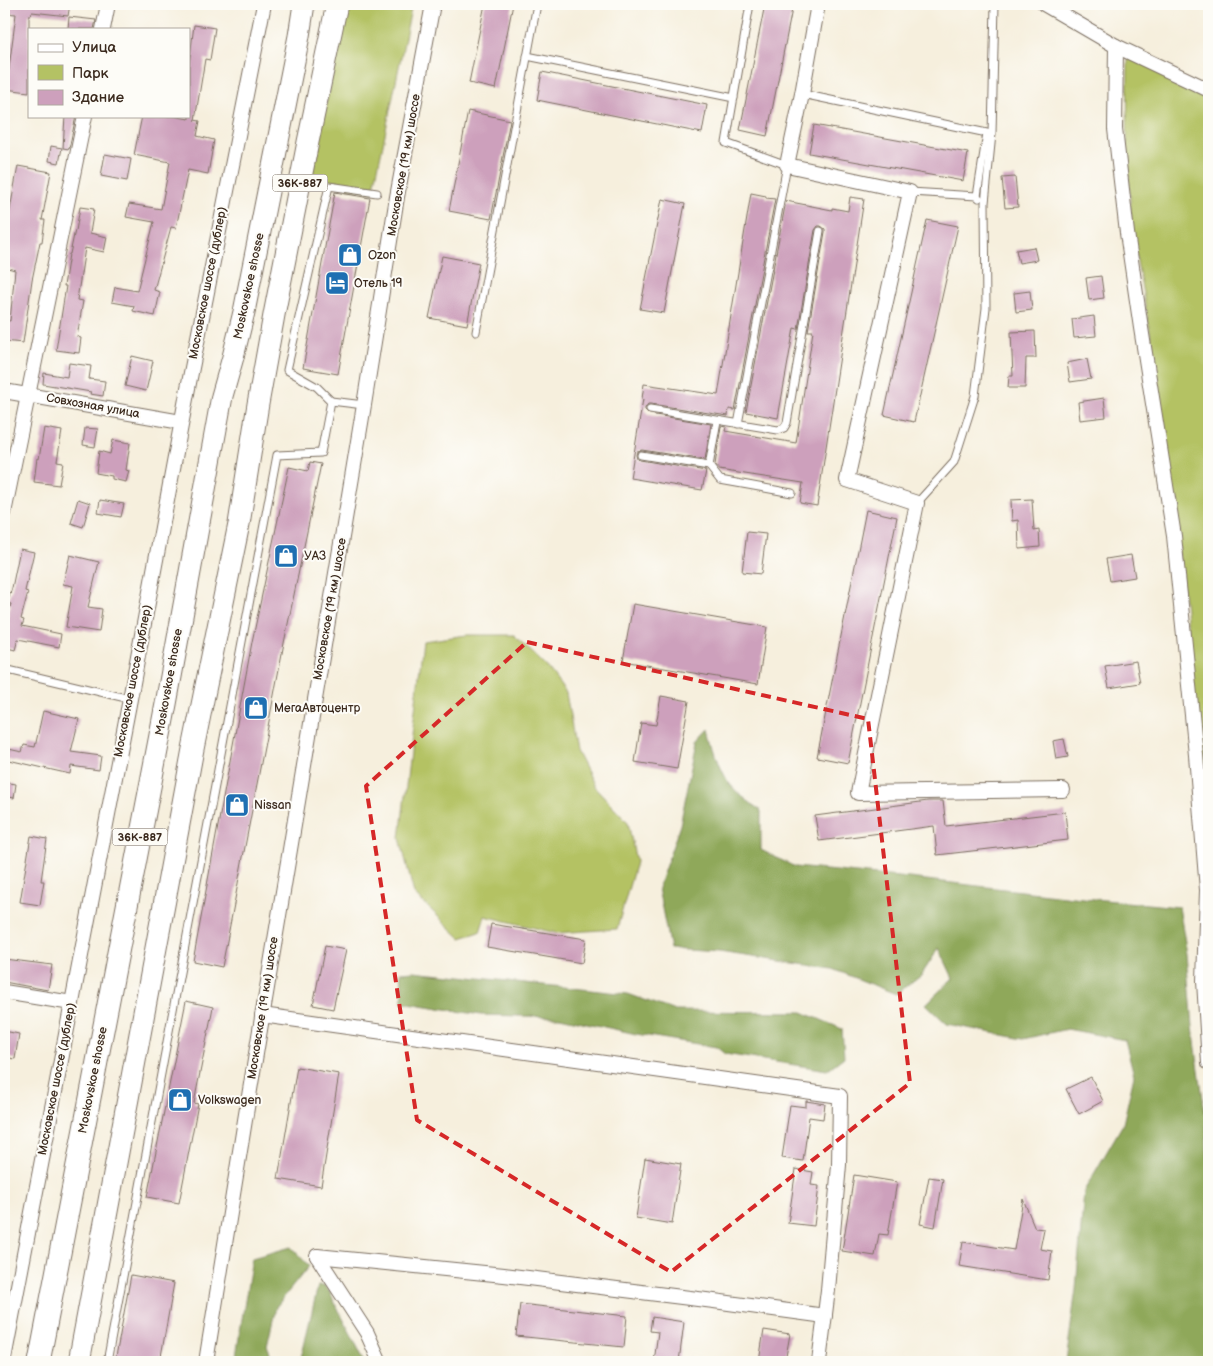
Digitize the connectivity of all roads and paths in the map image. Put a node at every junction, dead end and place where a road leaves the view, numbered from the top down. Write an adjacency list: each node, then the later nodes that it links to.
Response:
1 (108, 4): 11 (street)
2 (264, 4): 36 (street, Московское шоссе (дублер))
3 (304, 4): 25 (main road, Moskovskoe shosse / 36К-887)
4 (337, 4): 26 (main road, 36К-887)
5 (433, 4): 33 (street, Московское (19 км) шоссе)
6 (538, 4): 13 (lane)
7 (750, 4): 16 (lane)
8 (818, 4): 15 (street)
9 (995, 4): 18 (lane)
10 (1044, 4): 12 (street)
11 (103, 28)
12 (1116, 46): 14 (street); 45 (street)
13 (528, 56): 16 (lane); 27 (lane)
14 (1209, 90)
15 (802, 94): 18 (lane); 19 (street)
16 (734, 98): 19 (lane)
17 (85, 118): 31 (street)
18 (990, 134): 22 (lane); 23 (lane)
19 (787, 165): 20 (street); 37 (lane)
20 (910, 192): 22 (lane); 41 (street)
21 (377, 193): 32 (lane)
22 (977, 196): 23 (lane)
23 (985, 204): 41 (lane)
24 (820, 231): 37 (lane)
25 (244, 312): 26 (main road); 28 (main road, Moskovskoe shosse / 36К-887)
26 (274, 315): 29 (main road, 36К-887)
27 (476, 332)
28 (233, 357): 29 (main road); 54 (main road, Moskovskoe shosse / 36К-887)
29 (265, 363): 55 (main road, 36К-887)
30 (4, 391): 31 (street, Совхозная улица)
31 (29, 395): 36 (street, Совхозная улица); 42 (street)
32 (331, 401): 33 (lane); 56 (lane)
33 (364, 405): 49 (street, Московское (19 км) шоссе)
34 (650, 409): 35 (lane)
35 (717, 421): 37 (lane); 39 (lane)
36 (181, 422): 44 (street, Московское шоссе (дублер))
37 (738, 424)
38 (641, 455): 39 (lane)
39 (709, 466): 40 (lane)
40 (792, 493)
41 (917, 503): 46 (street)
42 (4, 513)
43 (4, 670): 44 (lane)
44 (130, 699): 48 (street, Московское шоссе (дублер))
45 (1203, 754): 50 (street)
46 (1063, 790)
47 (4, 992): 48 (street)
48 (72, 1003): 52 (street, Московское шоссе (дублер))
49 (262, 1015): 51 (street); 57 (street, Московское (19 км) шоссе)
50 (1209, 1063)
51 (825, 1316): 58 (street); 59 (street)
52 (6, 1330): 53 (street, Московское шоссе (дублер))
53 (4, 1359)
54 (39, 1362)
55 (79, 1362)
56 (108, 1362)
57 (206, 1362)
58 (380, 1362)
59 (819, 1362)

